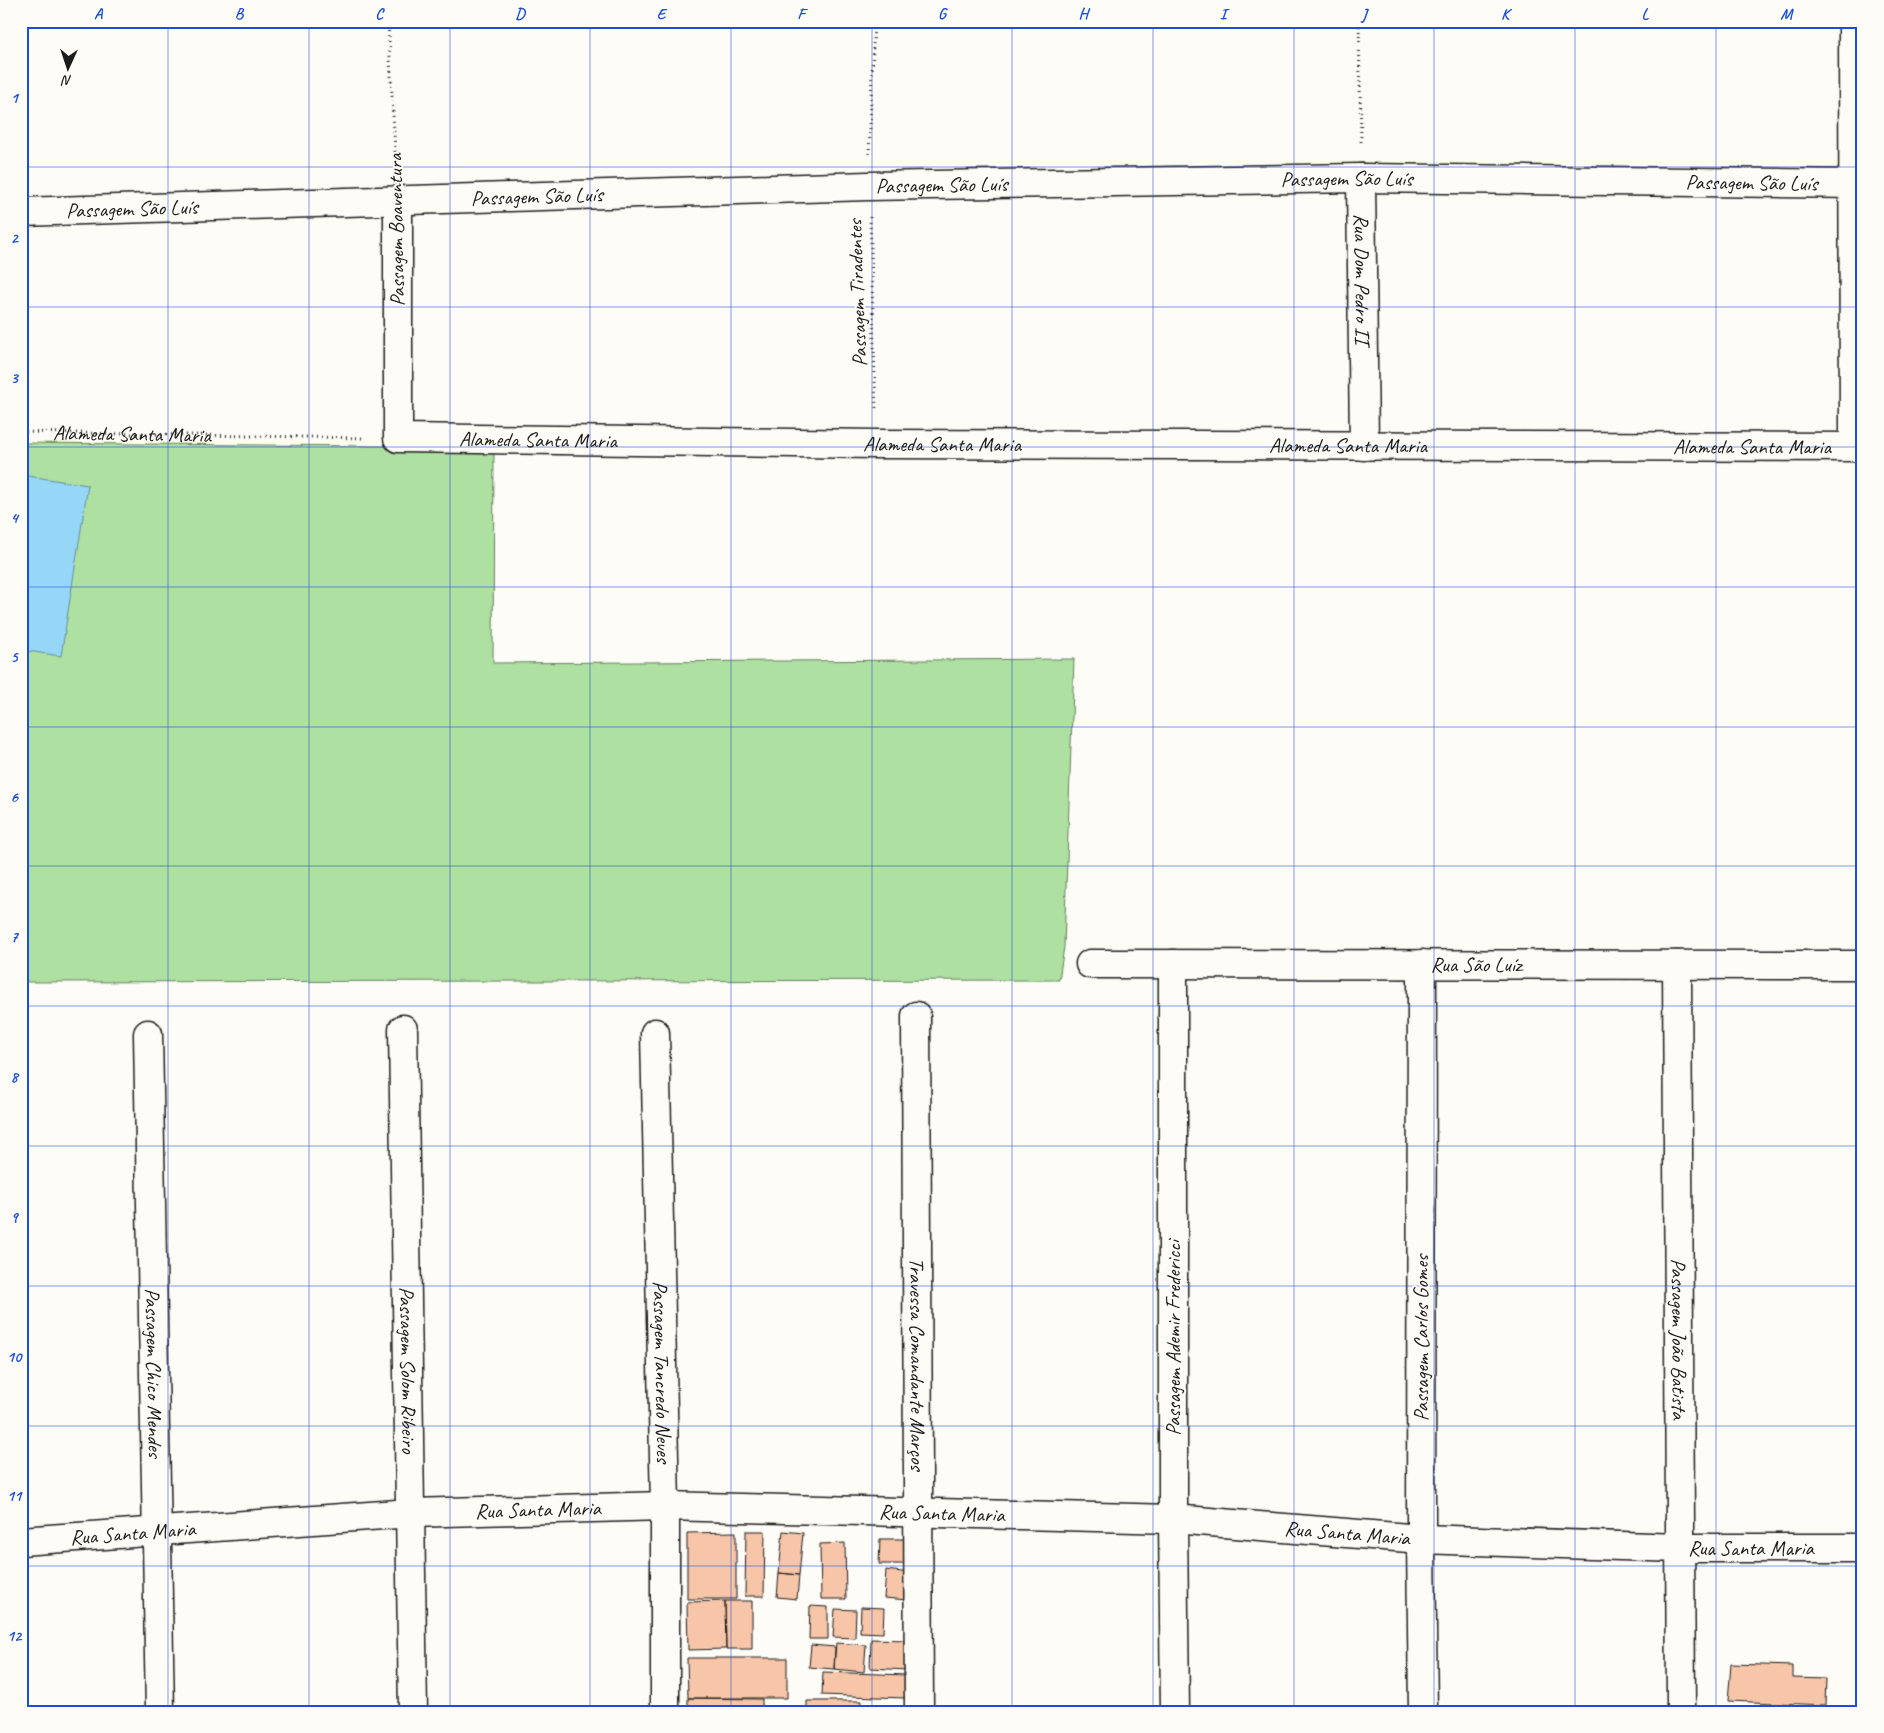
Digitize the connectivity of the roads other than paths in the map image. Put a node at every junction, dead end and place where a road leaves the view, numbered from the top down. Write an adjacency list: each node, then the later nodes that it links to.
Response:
1 (1853, 21): 3 (street)
2 (1361, 178): 3 (street, Passagem São Luís); 4 (street, Passagem São Luís); 7 (street, Rua Dom Pedro II)
3 (1859, 184): 8 (street)
4 (398, 200): 5 (street, Passagem São Luís); 6 (street, Passagem Boaventura)
5 (21, 212)
6 (398, 438): 7 (street, Alameda Santa Maria)
7 (1364, 446): 8 (street, Alameda Santa Maria)
8 (1859, 447)
9 (1090, 964): 10 (street, Rua São Luíz)
10 (1173, 964): 11 (street, Rua São Luíz); 21 (street, Passagem Ademir Fredericci)
11 (1422, 964): 12 (street, Rua São Luíz); 23 (street, Passagem Carlos Gomes)
12 (1677, 965): 13 (street, Rua São Luíz); 25 (street, Passagem João Batista)
13 (1863, 965)
14 (916, 1016): 19 (street, Travessa Comandante Marços)
15 (402, 1028): 20 (street, Passagem Solom Ribeiro)
16 (656, 1033): 18 (street, Passagem Tancredo Neves)
17 (148, 1034): 22 (street, Passagem Chico Mendes)
18 (664, 1506): 19 (street, Rua Santa Maria); 20 (street, Rua Santa Maria); 29 (street, Passagem Tancredo Neves)
19 (918, 1512): 21 (street, Rua Santa Maria); 30 (street, Travessa Comandante Marços)
20 (411, 1514): 22 (street, Rua Santa Maria); 28 (street, Passagem Solom Ribeiro)
21 (1173, 1518): 23 (street, Rua Santa Maria); 31 (street, Passagem Ademir Fredericci)
22 (157, 1532): 24 (street, Rua Santa Maria); 27 (street, Passagem Chico Mendes)
23 (1420, 1539): 25 (street, Rua Santa Maria); 32 (street, Passagem Carlos Gomes)
24 (21, 1541)
25 (1679, 1548): 26 (street, Rua Santa Maria); 33 (street, Passagem João Batista)
26 (1863, 1548)
27 (160, 1712)
28 (413, 1712)
29 (665, 1712)
30 (919, 1712)
31 (1175, 1712)
32 (1423, 1712)
33 (1681, 1712)

